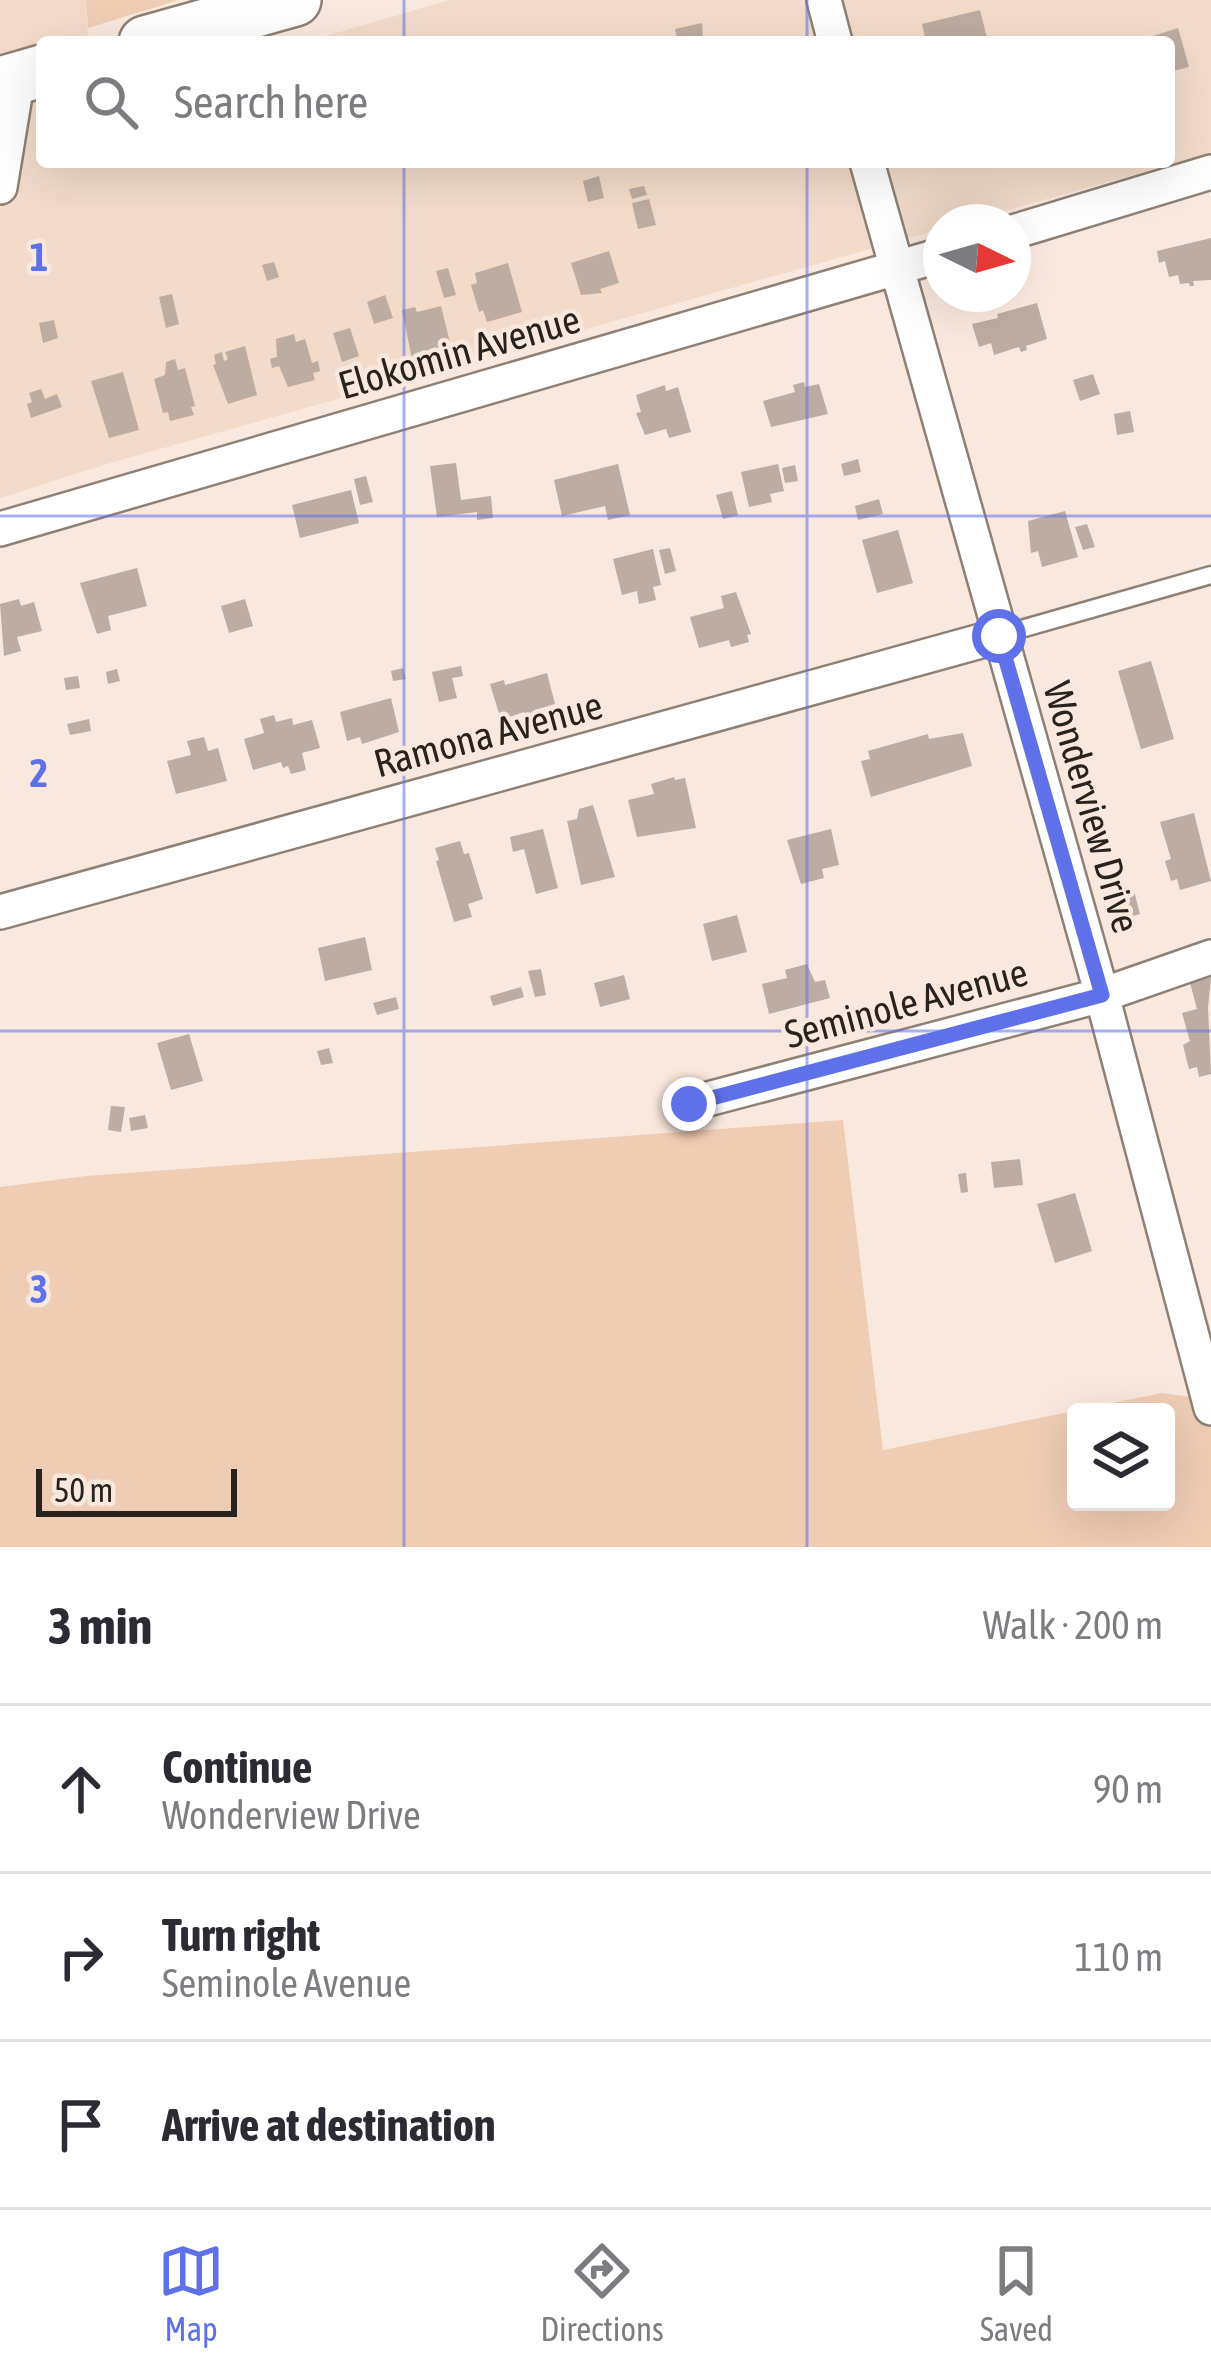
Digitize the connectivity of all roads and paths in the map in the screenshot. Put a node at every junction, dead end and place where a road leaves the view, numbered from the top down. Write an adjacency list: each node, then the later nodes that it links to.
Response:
1 (296, 0): 3 (main road)
2 (824, 0): 4 (street)
3 (167, 36)
4 (833, 36)
5 (20, 77): 8 (street)
6 (869, 168): 11 (street, Wonderview Drive)
7 (1211, 172): 9 (street)
8 (0, 188)
9 (1031, 227)
10 (923, 260): 11 (street, Elokomin Avenue)
11 (895, 269): 12 (street, Elokomin Avenue); 14 (street, Wonderview Drive)
12 (0, 529)
13 (1211, 575): 14 (lane)
14 (999, 636): 15 (street, Ramona Avenue); 17 (street, Wonderview Drive)
15 (0, 912)
16 (1211, 957): 17 (street, Seminole Avenue)
17 (1102, 995): 18 (street, Seminole Avenue); 19 (street, Wonderview Drive)
18 (689, 1104)
19 (1211, 1408)

